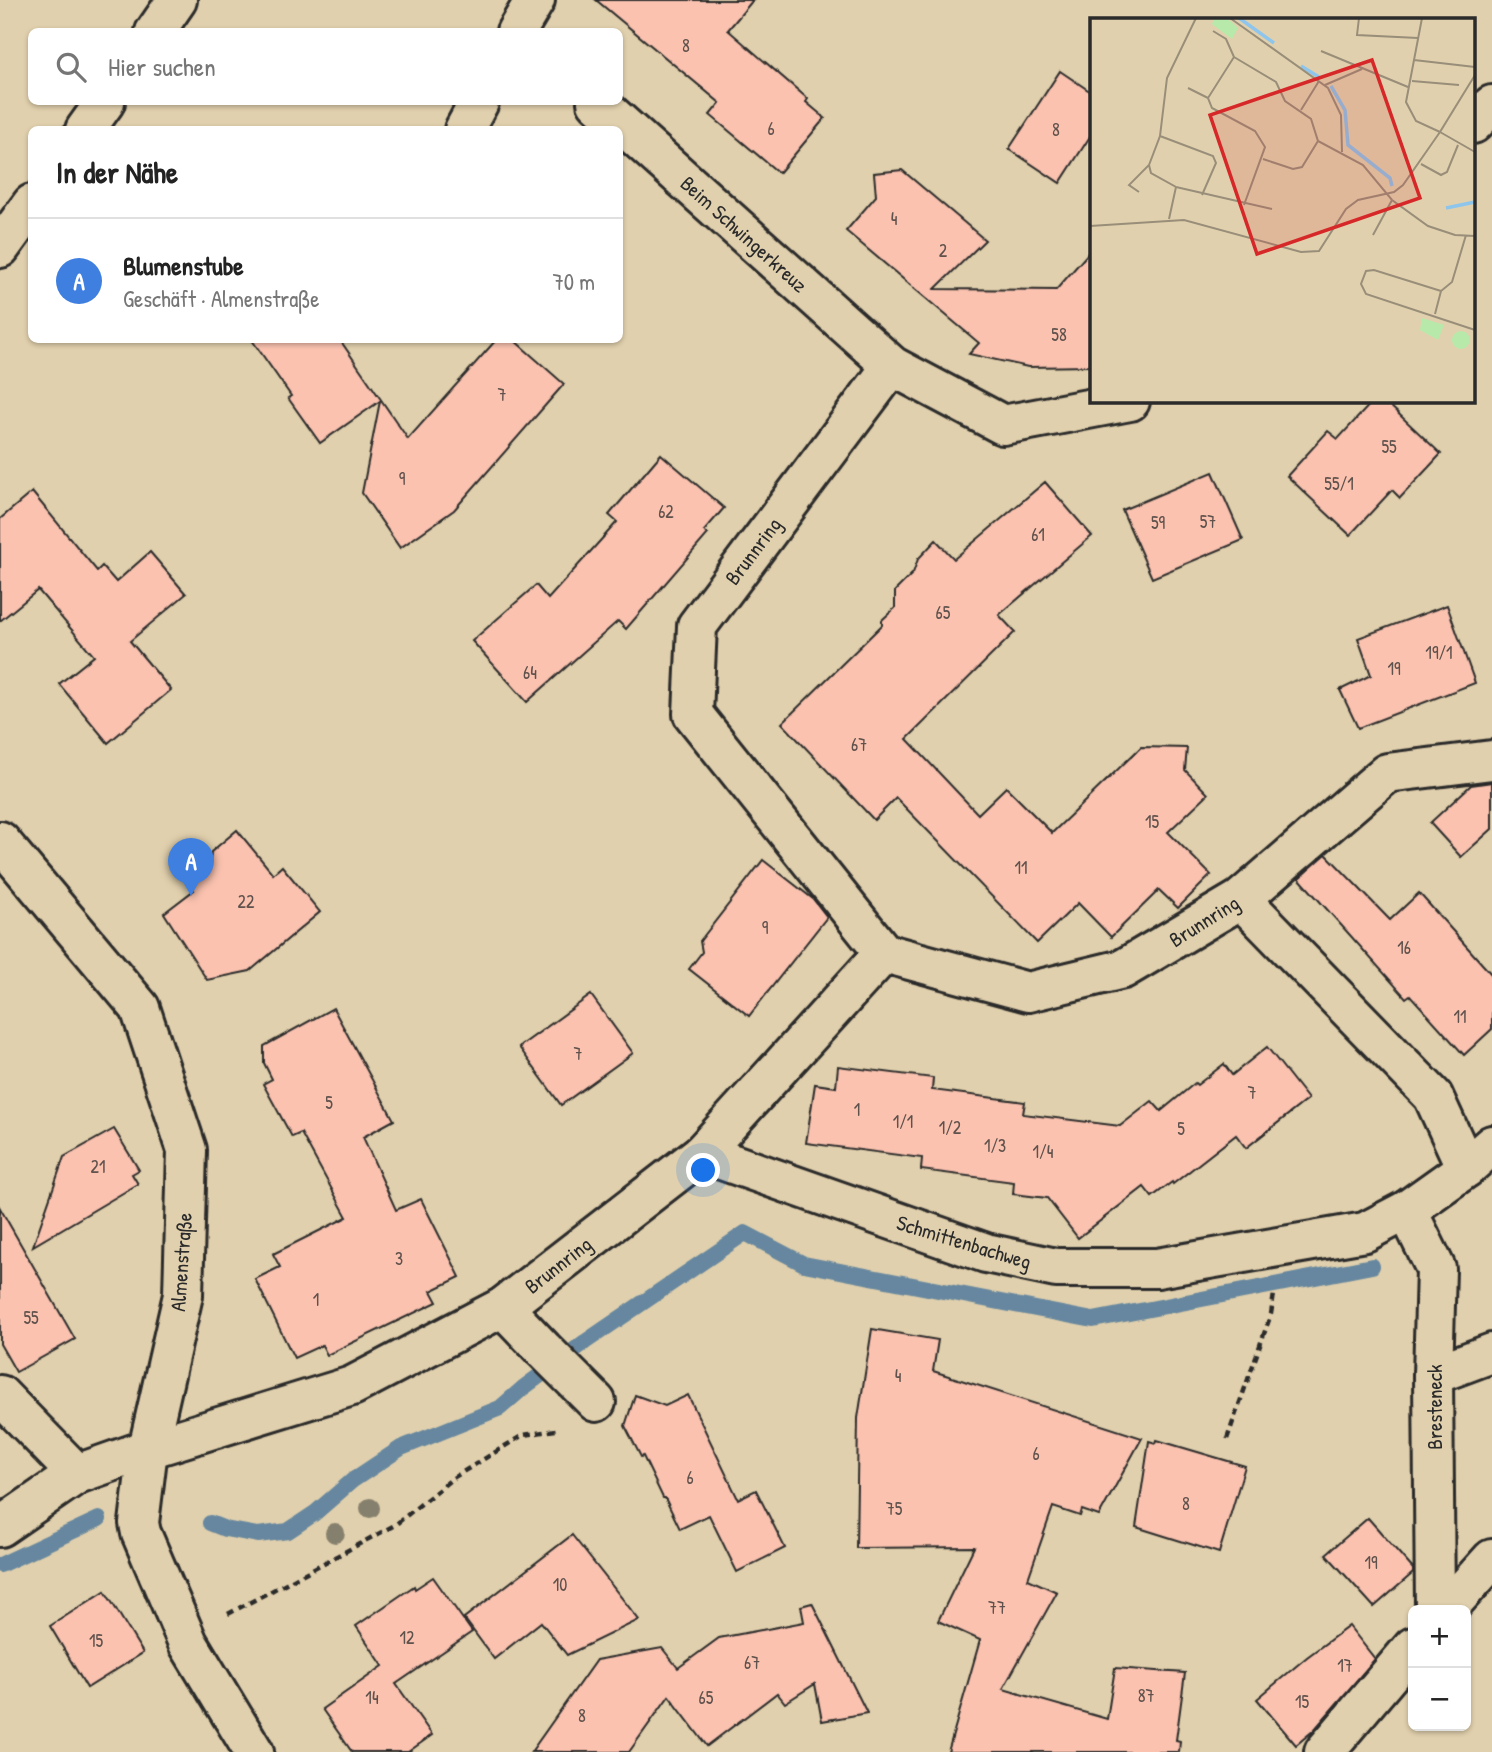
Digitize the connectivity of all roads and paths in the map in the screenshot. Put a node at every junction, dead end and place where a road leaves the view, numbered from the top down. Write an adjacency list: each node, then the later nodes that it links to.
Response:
1 (177, 0): 2 (street)
2 (158, 28)
3 (103, 105): 8 (street)
4 (477, 105): 9 (street)
5 (600, 105): 12 (street, Beim Schwingerkreuz)
6 (1492, 105): 7 (street)
7 (1474, 123)
8 (88, 126)
9 (466, 126)
10 (28, 210): 11 (street)
11 (0, 248)
12 (892, 366): 13 (street); 17 (street, Brunnring)
13 (1125, 402)
14 (1492, 760): 16 (street, Brunnring)
15 (0, 841): 28 (street, Almenstraße)
16 (1241, 899): 17 (street, Brunnring); 19 (street, Schmittenbachweg)
17 (884, 953): 18 (street, Brunnring)
18 (702, 1153): 20 (street, Schmittenbachweg); 21 (street, Brunnring)
19 (1479, 1157): 20 (street, Schmittenbachweg)
20 (1407, 1210): 24 (street, Bresteneck)
21 (503, 1307): 26 (street); 28 (street, Brunnring)
22 (1272, 1308): 27 (path)
23 (1492, 1353): 24 (street)
24 (1433, 1375): 32 (street, Bresteneck)
25 (0, 1395): 29 (street)
26 (590, 1395): 34 (path)
27 (1227, 1439)
28 (148, 1448): 29 (street, Brunnring); 34 (street, Almenstraße)
29 (77, 1474): 30 (street, Brunnring)
30 (0, 1527)
31 (1492, 1559): 33 (street)
32 (1435, 1605)
33 (1451, 1605)
34 (179, 1626): 36 (street, Almenstraße)
35 (1408, 1653): 37 (street)
36 (254, 1752)
37 (1324, 1752)

